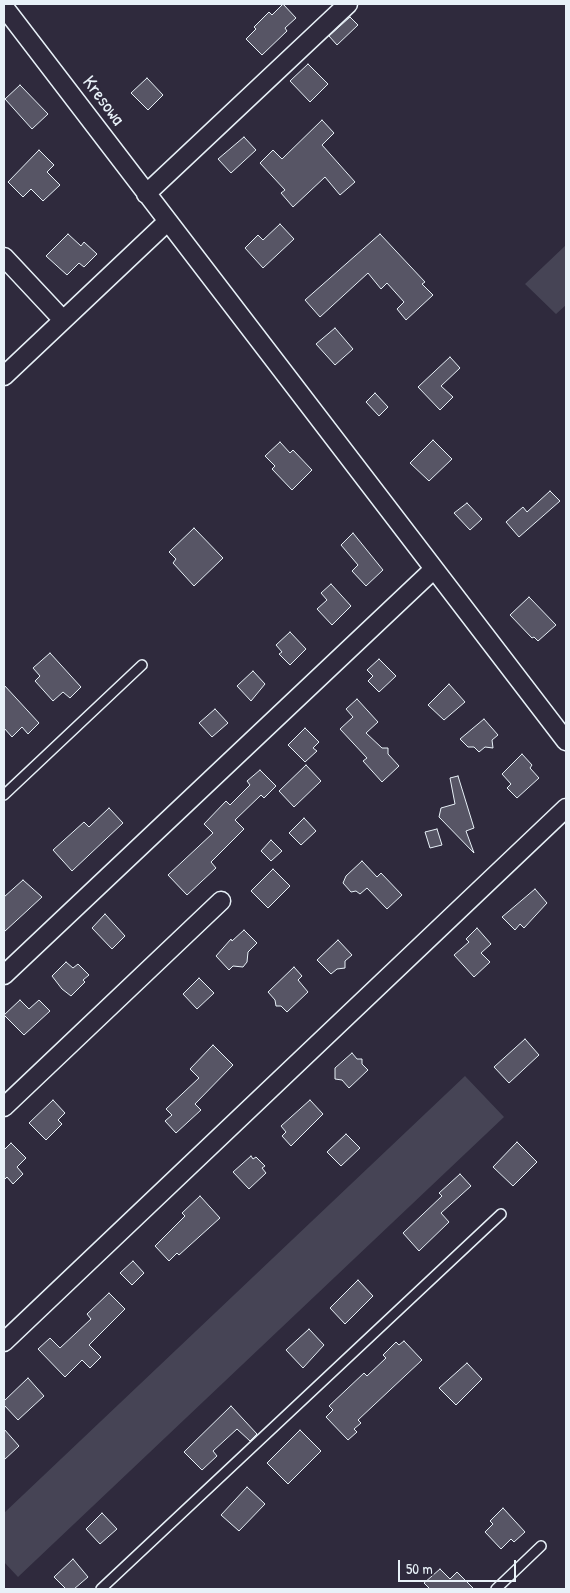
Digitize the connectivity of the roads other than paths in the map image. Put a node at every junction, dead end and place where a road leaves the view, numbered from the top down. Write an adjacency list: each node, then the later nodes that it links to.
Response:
1 (348, 4): 3 (street)
2 (4, 8): 3 (street, Kresowa)
3 (146, 194): 4 (street, Kresowa)
4 (167, 222): 6 (street); 8 (street, Kresowa)
5 (4, 257): 6 (street)
6 (63, 320): 7 (street)
7 (4, 376)
8 (434, 569): 10 (street, Kresowa); 14 (street)
9 (142, 665): 11 (lane)
10 (566, 741)
11 (4, 795)
12 (566, 808): 17 (street)
13 (221, 901): 15 (street)
14 (4, 975)
15 (4, 1107)
16 (501, 1214): 19 (lane)
17 (4, 1342)
18 (542, 1546): 20 (lane)
19 (101, 1589)
20 (496, 1589)

